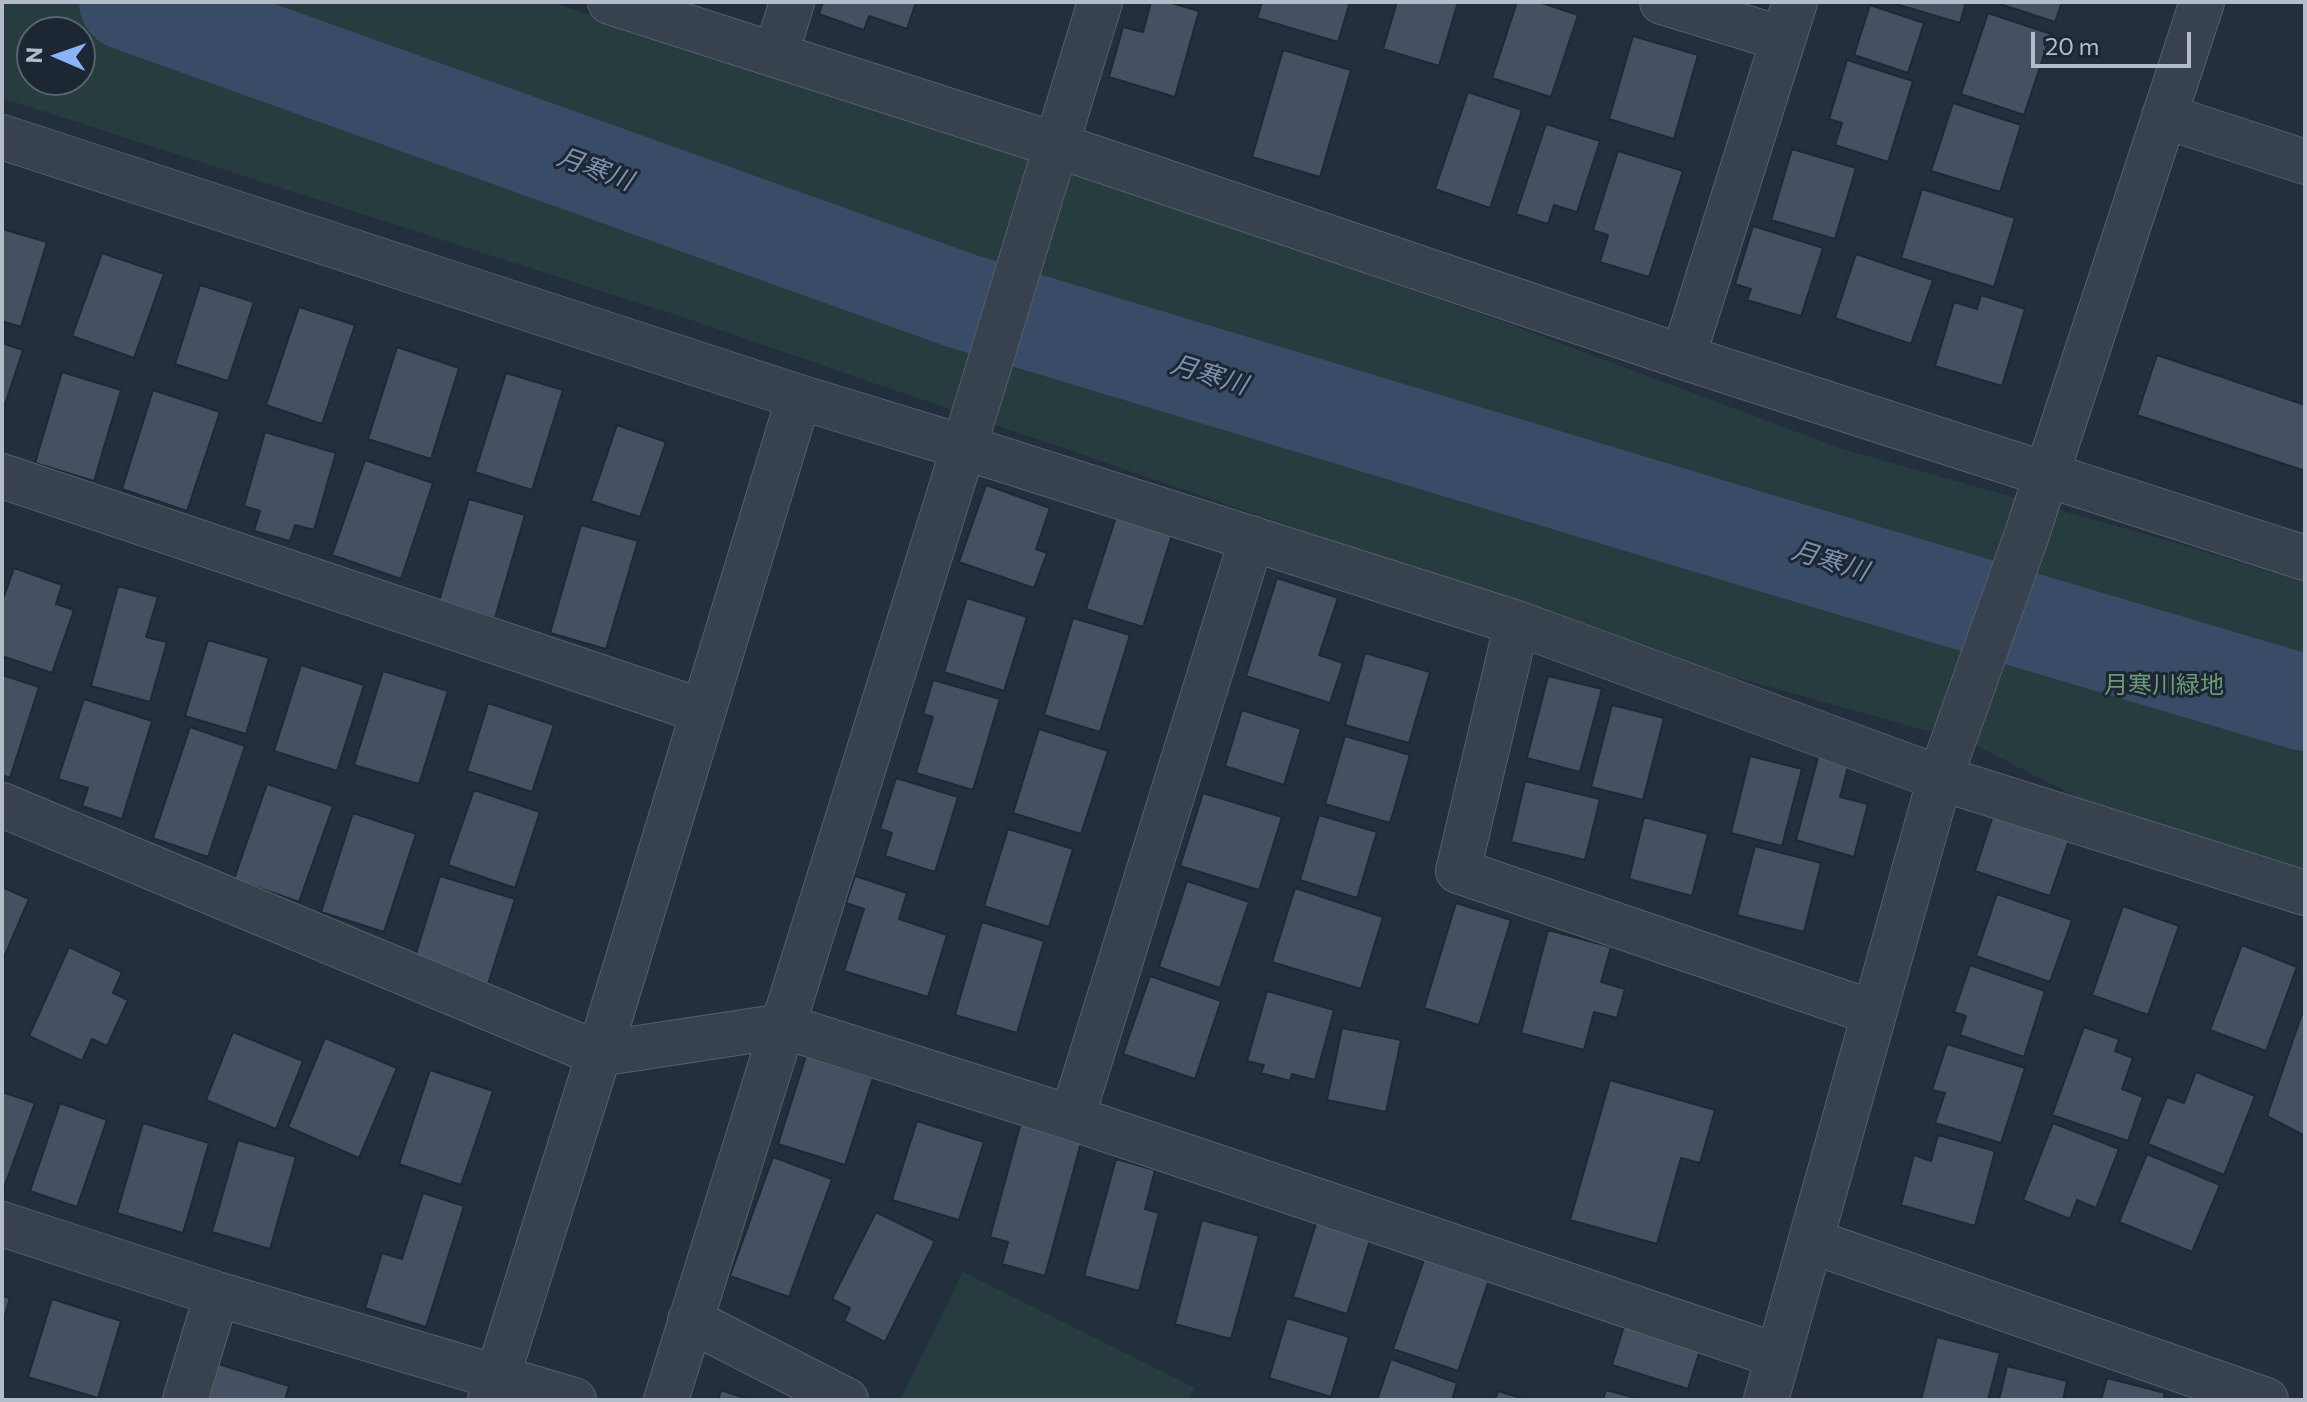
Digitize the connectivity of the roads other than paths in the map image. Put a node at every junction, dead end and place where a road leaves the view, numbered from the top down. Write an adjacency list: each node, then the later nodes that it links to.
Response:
1 (610, 2): 7 (street)
2 (792, 2): 7 (street)
3 (1100, 2): 10 (street)
4 (1662, 2): 6 (street)
5 (2202, 2): 8 (street)
6 (1789, 21): 12 (street)
7 (776, 54): 10 (street)
8 (2164, 116): 11 (street); 15 (street)
9 (2, 137): 13 (street)
10 (1056, 145): 12 (street); 14 (street)
11 (2305, 162)
12 (1683, 357): 15 (street)
13 (799, 397): 14 (street); 20 (street)
14 (963, 447): 17 (street); 25 (street)
15 (2047, 475): 18 (street); 21 (street)
16 (2, 476): 20 (street)
17 (1252, 538): 19 (street); 27 (street)
18 (2305, 558)
19 (1517, 623): 21 (street); 24 (street)
20 (702, 711): 26 (street)
21 (1940, 778): 23 (street); 24 (street)
22 (2, 805): 26 (street)
23 (2305, 893)
24 (1874, 1013): 29 (street)
25 (783, 1026): 26 (street); 27 (street); 31 (street)
26 (599, 1054): 33 (street)
27 (1072, 1118): 32 (street)
28 (2, 1224): 30 (street)
29 (1811, 1241): 32 (street); 39 (street)
30 (217, 1294): 33 (street); 34 (street)
31 (690, 1320): 36 (street); 37 (street)
32 (1778, 1356): 38 (street)
33 (494, 1388): 35 (street)
34 (185, 1400)
35 (574, 1400)
36 (666, 1400)
37 (846, 1400)
38 (1766, 1400)
39 (2266, 1400)

